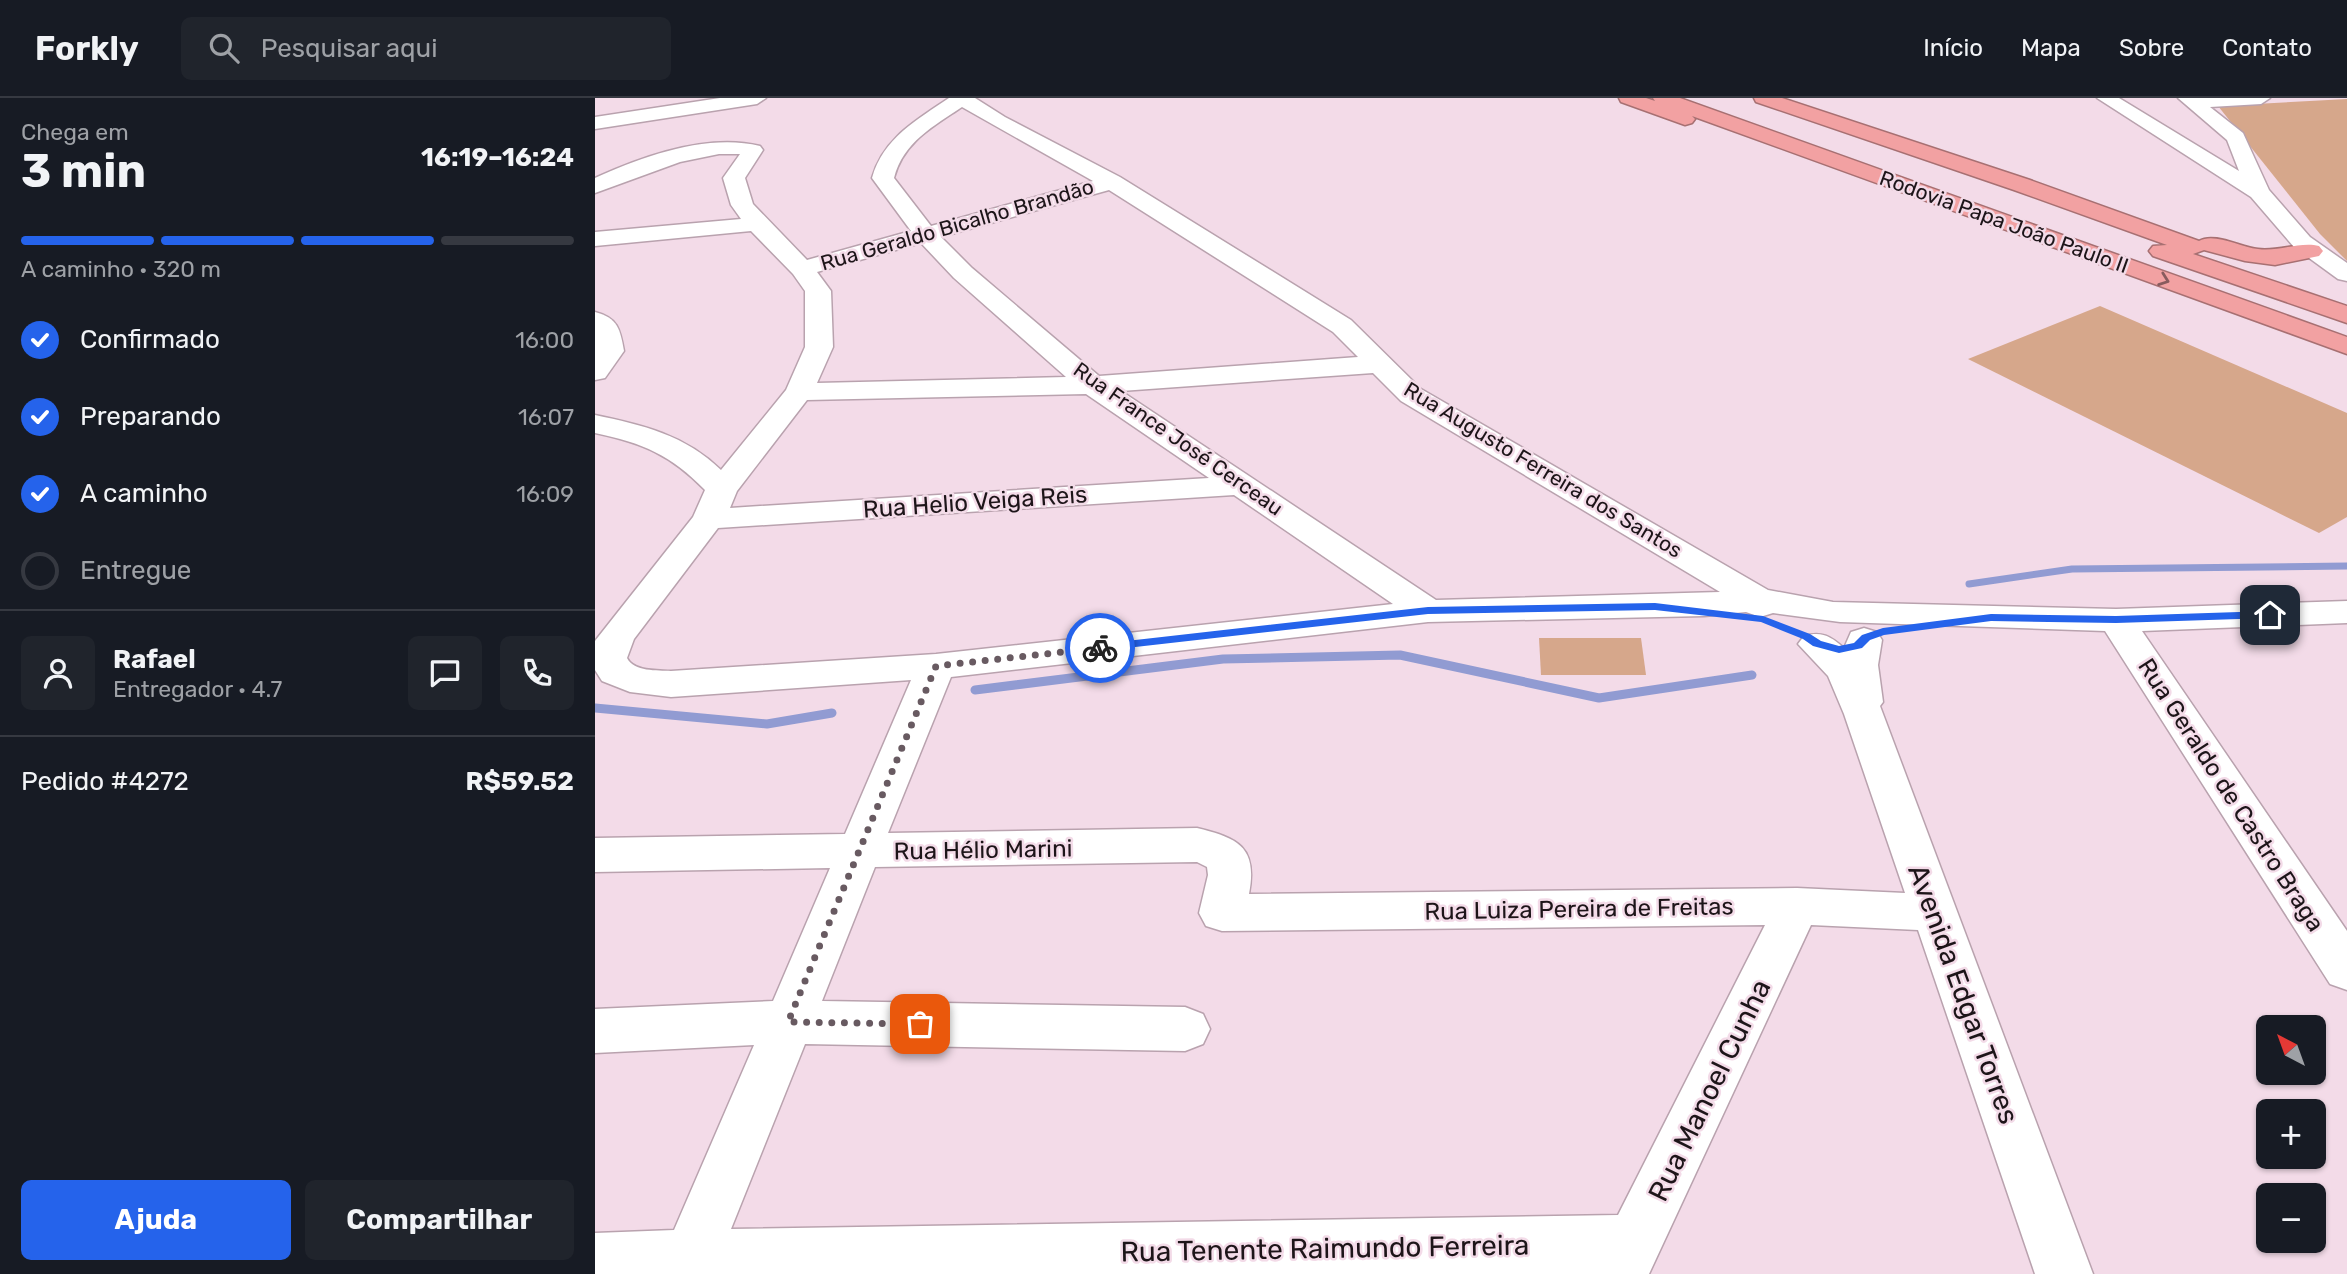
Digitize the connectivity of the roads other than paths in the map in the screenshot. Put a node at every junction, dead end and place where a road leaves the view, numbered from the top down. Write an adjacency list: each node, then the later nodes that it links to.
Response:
1 (757, 98): 10 (street)
2 (962, 98): 11 (street, Rua Augusto Ferreira dos Santos); 16 (street, Rua France José Cerceau)
3 (1628, 98): 19 (highway)
4 (1662, 98): 19 (highway, Rodovia Papa João Paulo II)
5 (1722, 98): 23 (highway, Rodovia Papa João Paulo II)
6 (1763, 98): 12 (highway)
7 (2106, 98): 14 (street)
8 (2261, 98): 9 (street)
9 (2190, 100): 14 (street)
10 (595, 123)
11 (1112, 182): 16 (street, Rua Geraldo Bicalho Brandão); 26 (street, Rua Augusto Ferreira dos Santos)
12 (2022, 184): 18 (highway); 22 (highway)
13 (595, 186): 15 (street)
14 (2259, 192): 18 (street)
15 (757, 224): 17 (street); 20 (street)
16 (925, 234): 20 (street, Rua Geraldo Bicalho Brandão); 28 (street, Rua France José Cerceau)
17 (595, 240)
18 (2311, 251): 21 (street)
19 (2111, 261): 25 (highway, Rodovia Papa João Paulo II, one-way to 25)
20 (802, 269): 29 (street)
21 (2347, 274)
22 (2347, 304)
23 (2347, 315)
24 (595, 320): 27 (street)
25 (2347, 346)
26 (1379, 364): 28 (street); 34 (street, Rua Augusto Ferreira dos Santos)
27 (595, 372)
28 (1093, 385): 29 (street); 31 (street, Rua France José Cerceau)
29 (799, 392): 32 (street)
30 (595, 424): 32 (street)
31 (1243, 485): 33 (street, Rua Helio Veiga Reis); 35 (street, Rua France José Cerceau)
32 (722, 489): 33 (street)
33 (708, 519): 41 (street)
34 (1761, 609): 35 (street, Avenida Edgar Torres); 39 (street, Avenida Edgar Torres)
35 (1428, 611): 42 (street, Avenida Edgar Torres)
36 (2347, 612): 38 (street)
37 (1991, 617): 38 (street); 39 (street); 40 (street)
38 (2116, 620): 49 (street, Rua Geraldo de Castro Braga)
39 (1821, 625): 40 (street); 43 (street, Avenida Edgar Torres)
40 (1865, 639): 43 (street, Avenida Edgar Torres)
41 (602, 656): 42 (street, Avenida Edgar Torres)
42 (936, 666): 44 (street)
43 (1864, 715): 48 (street, Avenida Edgar Torres)
44 (859, 852): 45 (street, Rua Hélio Marini); 47 (street, Rua Hélio Marini); 50 (street)
45 (595, 855)
46 (1797, 906): 47 (street, Rua Luiza Pereira de Freitas); 48 (street, Rua Luiza Pereira de Freitas); 53 (street, Rua Manoel Cunha)
47 (1222, 913)
48 (1936, 913): 56 (street, Avenida Edgar Torres)
49 (2347, 970)
50 (788, 1022): 51 (street); 52 (street); 55 (street)
51 (1185, 1029)
52 (595, 1031)
53 (1627, 1259): 55 (street, Rua Tenente Raimundo Ferreira)
54 (595, 1262): 55 (street, Rua Tenente Raimundo Ferreira)
55 (682, 1266)
56 (2064, 1274)

